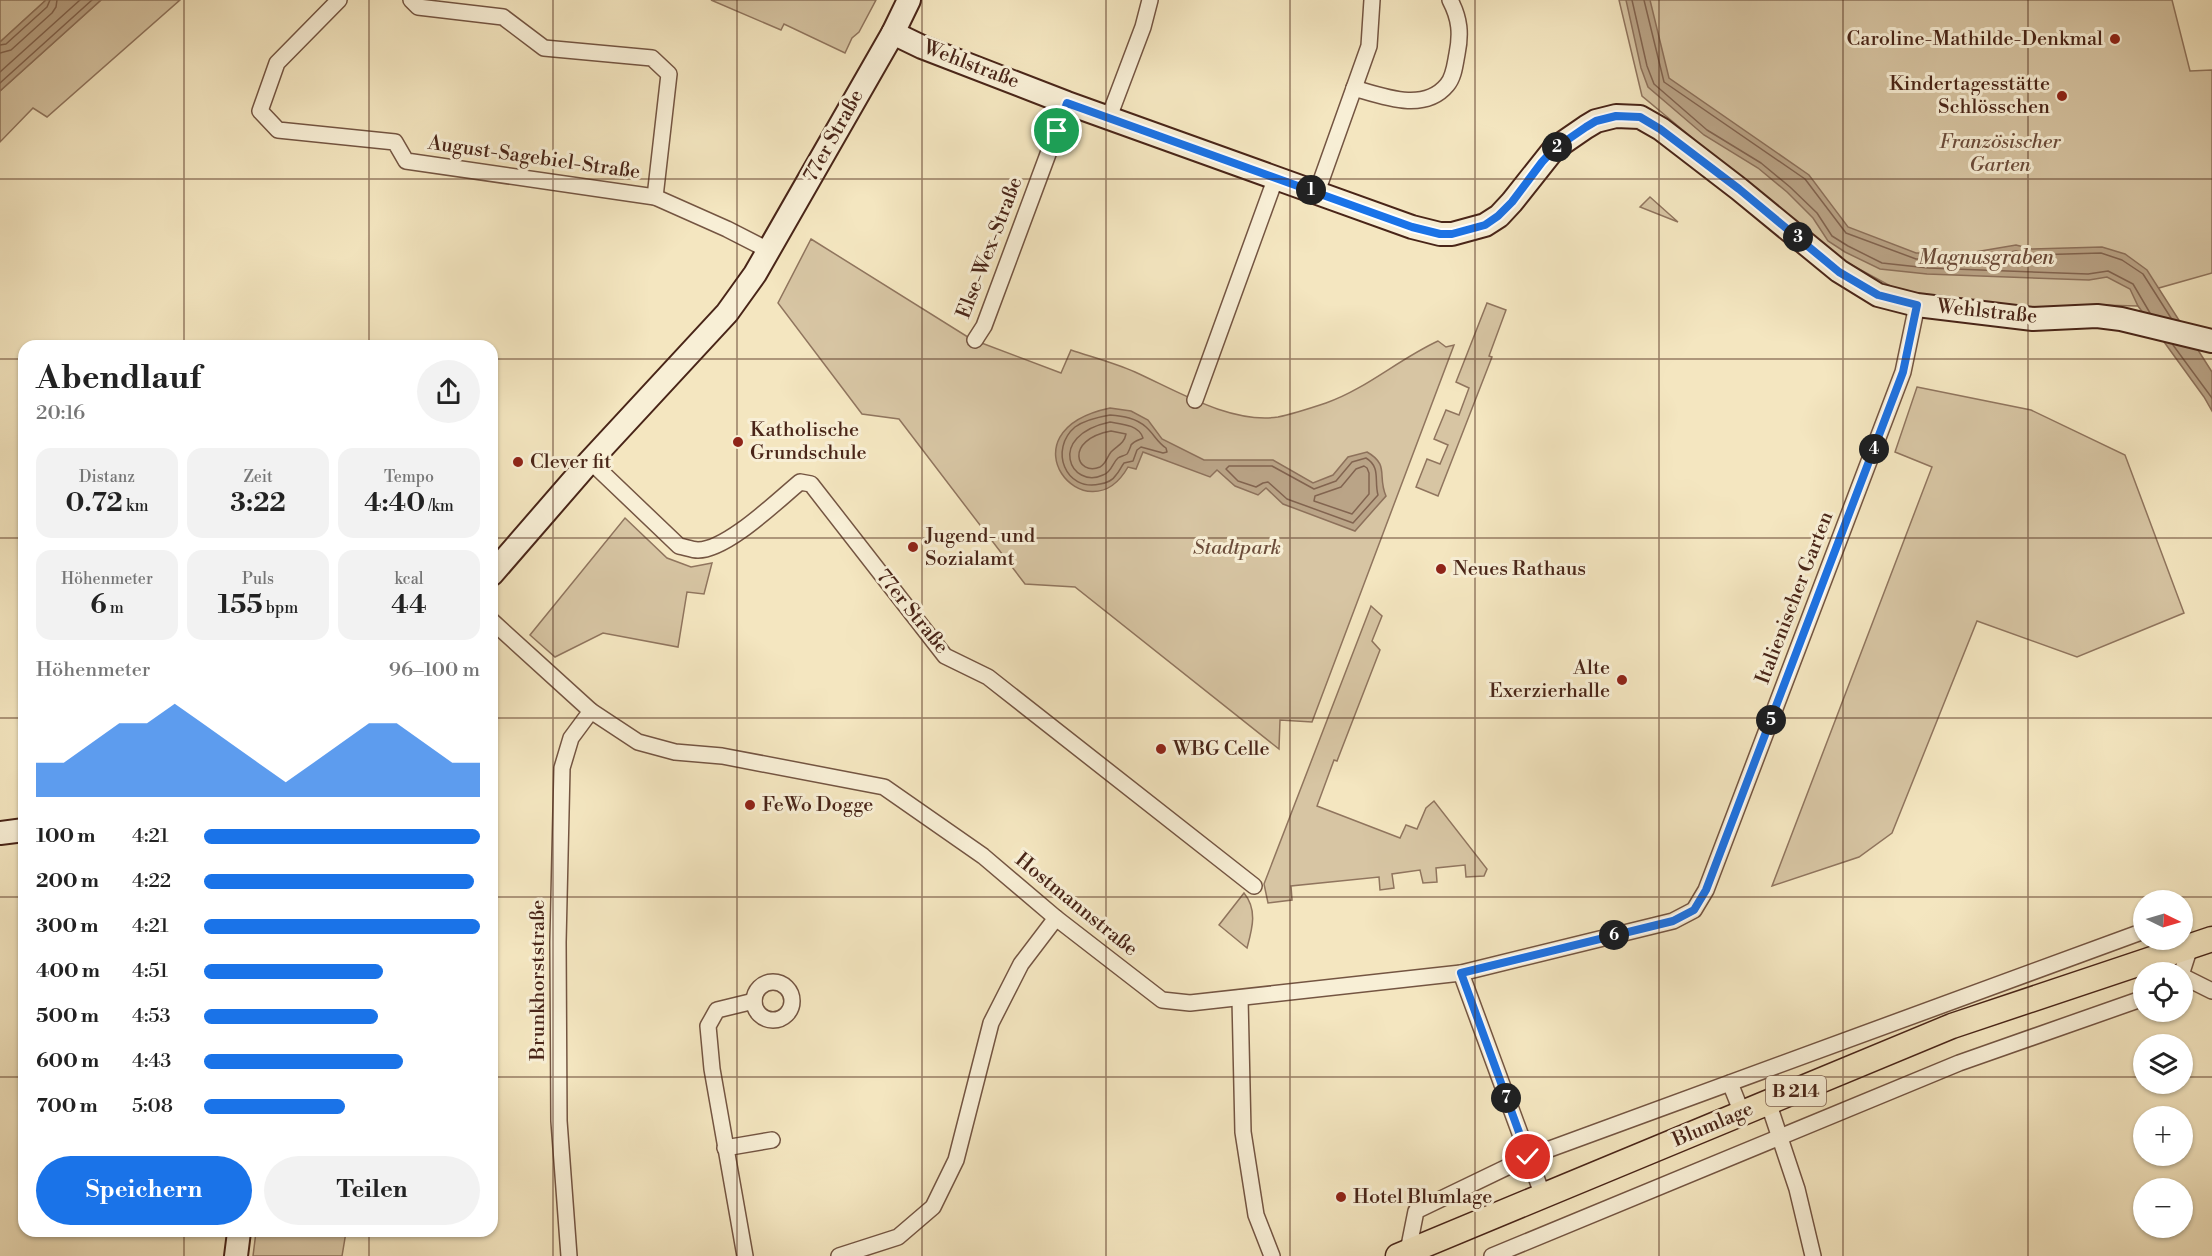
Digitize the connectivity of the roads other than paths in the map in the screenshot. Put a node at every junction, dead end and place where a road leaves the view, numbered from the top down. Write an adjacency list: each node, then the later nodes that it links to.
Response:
1 (339, 0): 13 (street, August-Sagebiel-Straße)
2 (411, 0): 13 (street)
3 (909, 0): 7 (street, 77er Straße)
4 (1150, 0): 10 (street)
5 (1371, 0): 8 (street)
6 (1450, 0): 8 (street)
7 (893, 33): 9 (street, Wehlstraße); 14 (street, 77er Straße)
8 (1354, 88): 12 (street)
9 (1067, 103): 10 (street, Wehlstraße); 17 (street, Else-Wex-Straße)
10 (1109, 117): 11 (street, Wehlstraße)
11 (1276, 177): 12 (street, Wehlstraße); 18 (street)
12 (1317, 192): 15 (street, Wehlstraße)
13 (655, 197): 14 (street, August-Sagebiel-Straße)
14 (768, 250): 19 (street, 77er Straße)
15 (1917, 305): 16 (street, Wehlstraße); 29 (street, Italienischer Garten)
16 (2203, 338)
17 (975, 340)
18 (1195, 400)
19 (590, 461): 20 (street, 77er Straße); 25 (street, 77er Straße)
20 (498, 567)
21 (498, 626): 22 (street, Hostmannstraße)
22 (591, 711): 26 (street, Hostmannstraße); 48 (street, Brunkhorststraße)
23 (18, 831): 24 (street)
24 (0, 833)
25 (1254, 886)
26 (1056, 918): 33 (street, Hostmannstraße); 50 (street)
27 (2133, 935): 30 (street, Blumlage)
28 (2169, 950): 34 (main road, Blumlage / B 214)
29 (1461, 973): 33 (street, Hostmannstraße); 43 (street)
30 (2019, 977): 34 (street); 37 (street, Blumlage)
31 (2193, 981): 32 (street)
32 (2212, 992)
33 (1240, 998): 51 (street)
34 (2028, 1000): 38 (main road, Blumlage / B 214)
35 (753, 1001): 42 (street)
36 (2133, 1002): 40 (street, Blumlage)
37 (1730, 1083): 39 (street); 43 (street, Blumlage)
38 (1768, 1102): 39 (main road, Blumlage / B 214); 40 (street)
39 (1742, 1113): 44 (main road, Blumlage / B 214)
40 (1780, 1136): 52 (street, Blumlage); 53 (street)
41 (772, 1140): 42 (street)
42 (725, 1148): 49 (street)
43 (1528, 1157): 44 (street); 46 (street, Blumlage)
44 (1543, 1196): 46 (main road, Blumlage / B 214)
45 (238, 1237): 47 (street)
46 (1407, 1254)
47 (236, 1256)
48 (569, 1256)
49 (745, 1256)
50 (839, 1256)
51 (1272, 1256)
52 (1492, 1256)
53 (1814, 1256)

